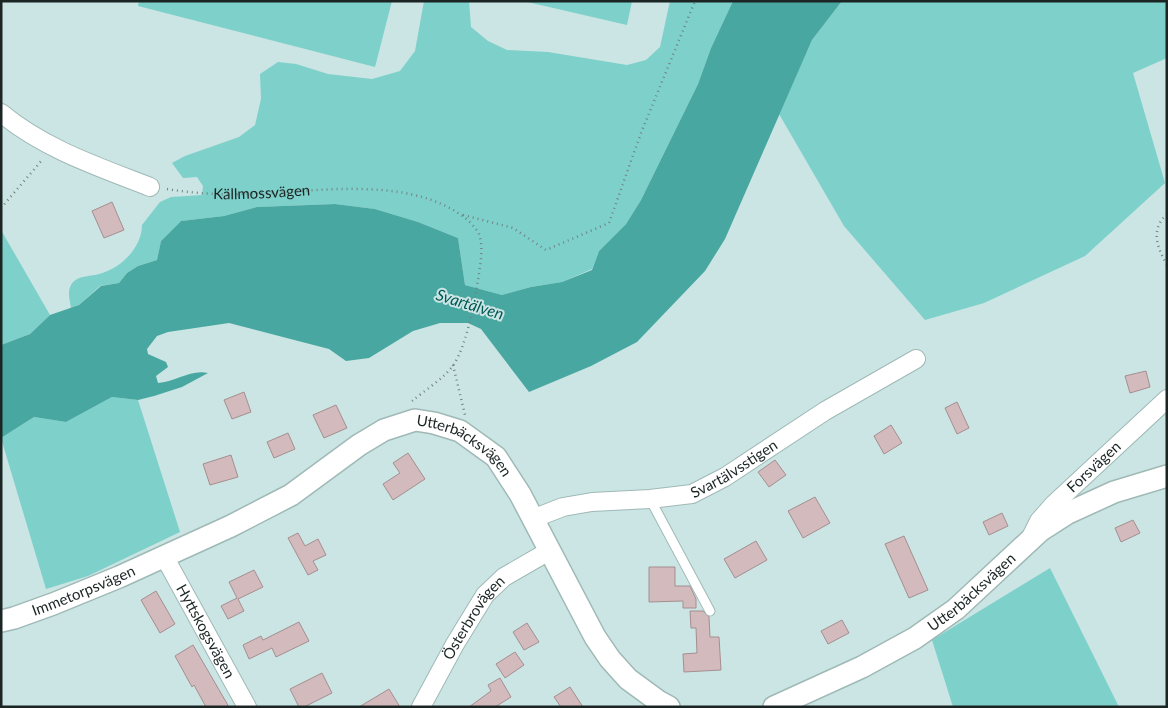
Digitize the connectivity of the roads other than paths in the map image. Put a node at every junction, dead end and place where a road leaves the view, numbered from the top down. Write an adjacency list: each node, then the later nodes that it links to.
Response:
1 (1, 114): 2 (street)
2 (150, 187)
3 (916, 359): 6 (street, Svartälvsstigen)
4 (1167, 399): 8 (street, Forsvägen)
5 (1167, 476): 8 (street, Utterbäcksvägen)
6 (650, 499): 7 (street, Svartälvsstigen); 11 (lane)
7 (532, 519): 9 (street, Utterbäcksvägen); 10 (street, Utterbäcksvägen)
8 (1029, 542): 16 (street, Utterbäcksvägen)
9 (549, 551): 14 (street, Österbrovägen); 15 (street, Utterbäcksvägen)
10 (164, 556): 12 (street, Immetorpsvägen); 13 (street, Hyttskogsvägen)
11 (710, 610)
12 (1, 621)
13 (247, 707)
14 (421, 707)
15 (669, 707)
16 (774, 707)

